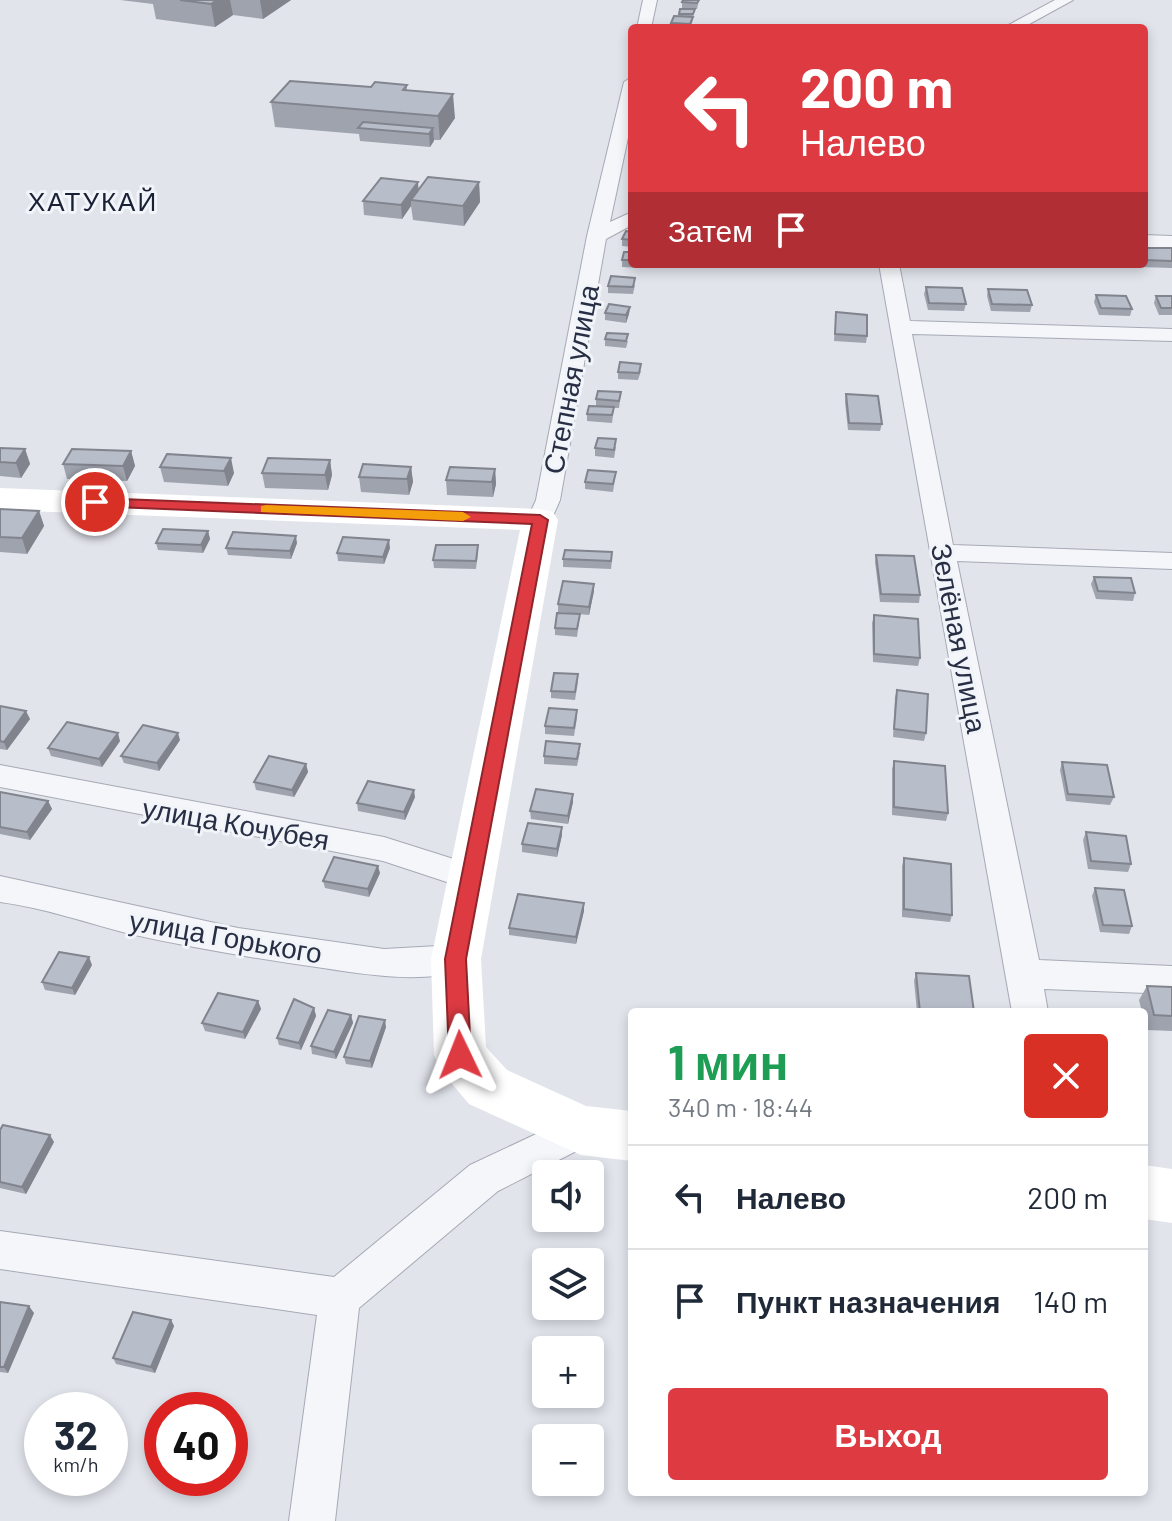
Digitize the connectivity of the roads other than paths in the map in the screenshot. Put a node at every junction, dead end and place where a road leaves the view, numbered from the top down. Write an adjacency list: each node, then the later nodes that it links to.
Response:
1 (650, 0): 3 (street)
2 (1066, 0): 4 (street)
3 (645, 24)
4 (1018, 24)
5 (628, 100): 7 (street, Степная улица)
6 (628, 220): 7 (street)
7 (597, 236): 14 (street, Степная улица)
8 (1148, 241): 9 (street)
9 (1172, 242)
10 (890, 268): 11 (street, Зелёная улица)
11 (902, 327): 12 (street); 15 (street, Зелёная улица)
12 (1172, 335)
13 (0, 499): 14 (street)
14 (540, 520): 18 (street, Степная улица)
15 (942, 552): 16 (street); 21 (street, Зелёная улица)
16 (1172, 561)
17 (0, 776): 18 (street, улица Кочубея)
18 (471, 877): 20 (street, Степная улица)
19 (0, 889): 20 (street, улица Горького)
20 (456, 959): 24 (street, Степная улица)
21 (1025, 974): 22 (street); 23 (street, Зелёная улица)
22 (1172, 980)
23 (1029, 1008)
24 (606, 1133): 28 (street)
25 (1148, 1193): 26 (street)
26 (1172, 1196)
27 (0, 1250): 28 (street)
28 (340, 1298): 29 (street)
29 (312, 1521)

